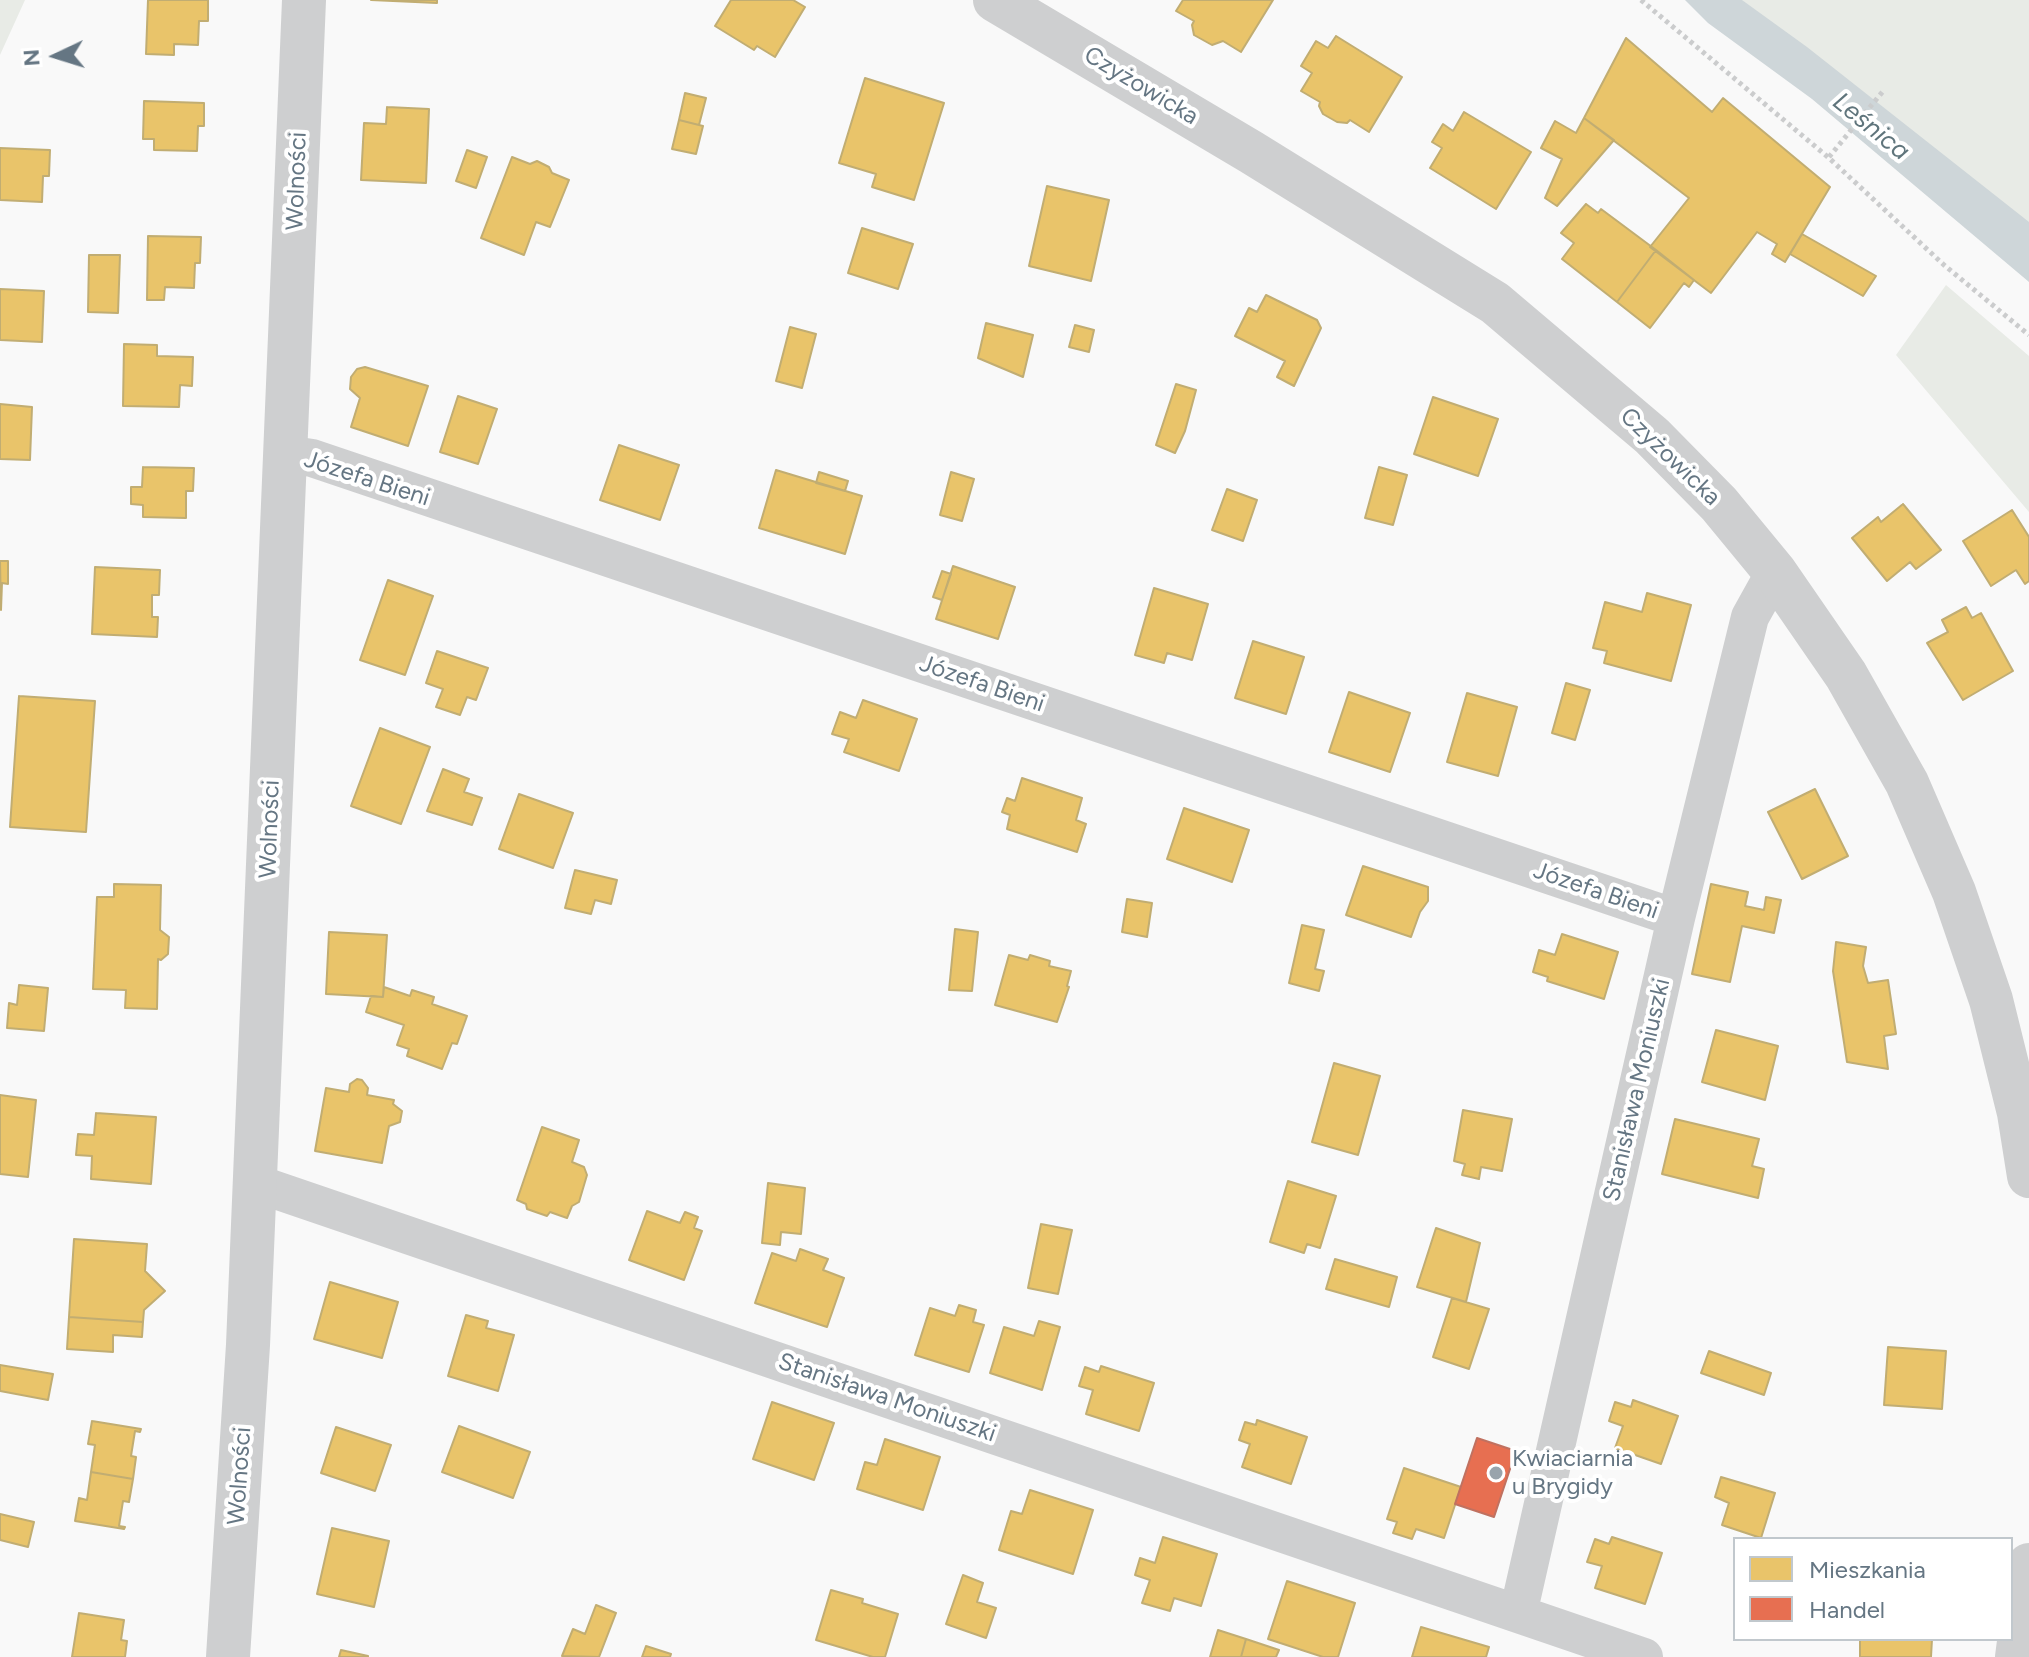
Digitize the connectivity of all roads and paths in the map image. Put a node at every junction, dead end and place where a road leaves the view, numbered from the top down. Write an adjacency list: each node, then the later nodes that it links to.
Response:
1 (304, 0): 7 (street, Wolności)
2 (995, 0): 8 (street, Czyżowicka)
3 (1641, 0): 5 (path)
4 (1884, 90): 5 (path)
5 (1829, 158): 6 (path)
6 (2029, 335)
7 (286, 454): 9 (street, Józefa Bieni); 11 (street, Wolności)
8 (1775, 572): 9 (street, Stanisława Moniuszki); 10 (street, Czyżowicka)
9 (1676, 918): 13 (street, Stanisława Moniuszki)
10 (2029, 1176)
11 (255, 1183): 13 (street, Stanisława Moniuszki); 14 (street, Wolności)
12 (2029, 1565): 16 (street)
13 (1518, 1614): 15 (street, Stanisława Moniuszki)
14 (228, 1657)
15 (1644, 1657)
16 (2017, 1657)

